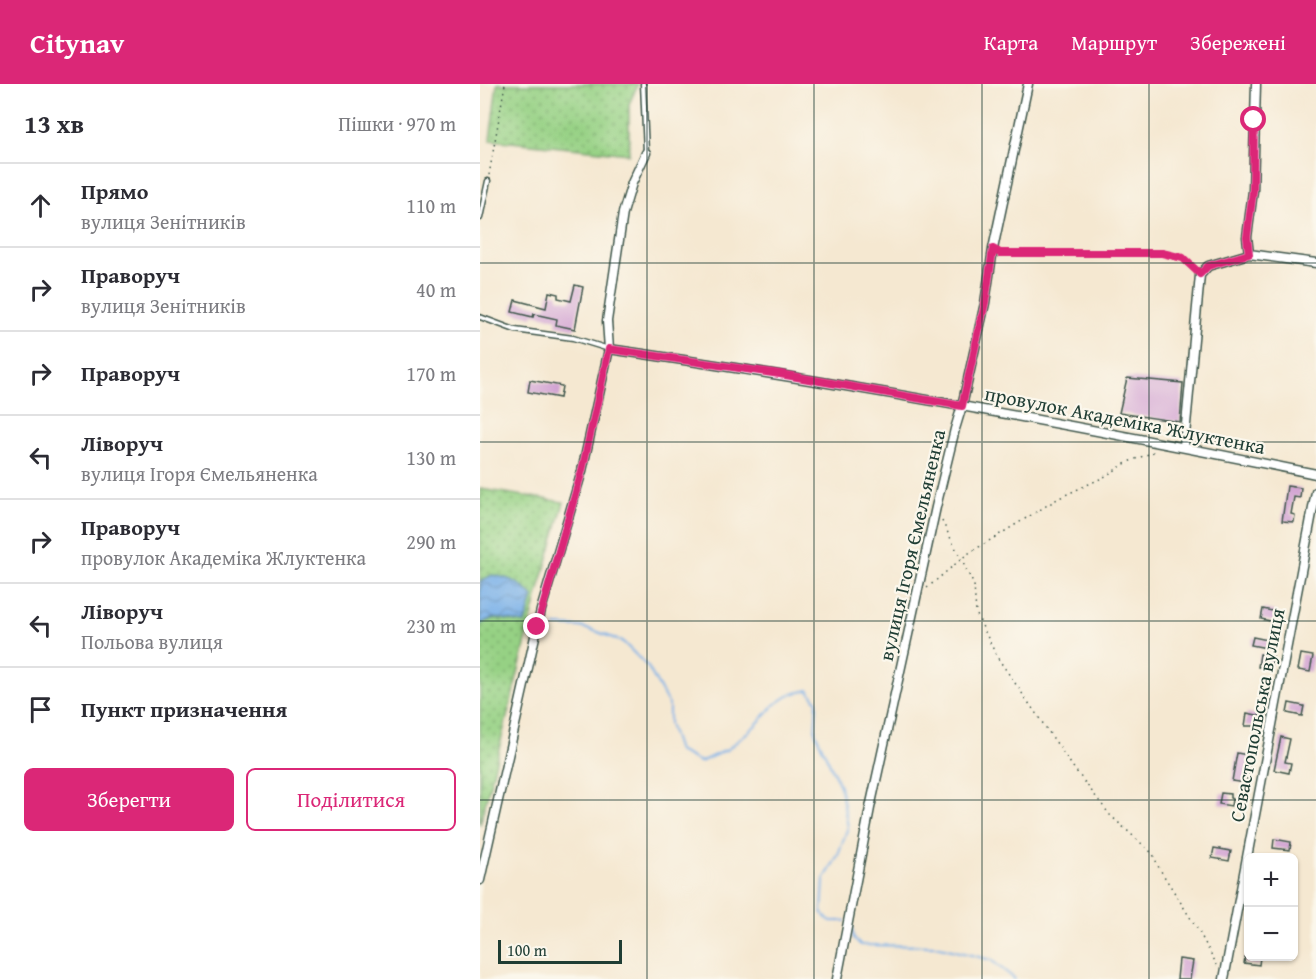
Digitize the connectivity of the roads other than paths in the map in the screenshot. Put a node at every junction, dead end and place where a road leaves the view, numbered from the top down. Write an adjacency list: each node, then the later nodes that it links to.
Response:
1 (643, 84): 4 (lane)
2 (1028, 84): 11 (street, вулиця Ігоря Ємельяненка)
3 (1256, 84): 7 (street)
4 (646, 153): 10 (street)
5 (488, 181): 6 (lane)
6 (480, 218)
7 (1249, 254): 8 (street); 12 (street)
8 (1316, 263)
9 (480, 317): 10 (lane)
10 (609, 349): 11 (street, провулок Академіка Жлуктенка); 15 (street)
11 (962, 406): 12 (street, провулок Академіка Жлуктенка); 16 (street, вулиця Ігоря Ємельяненка)
12 (1184, 447): 13 (street, провулок Академіка Жлуктенка)
13 (1316, 474)
14 (1316, 492): 17 (street, Севастопольська вулиця)
15 (480, 880)
16 (837, 979)
17 (1224, 979)

